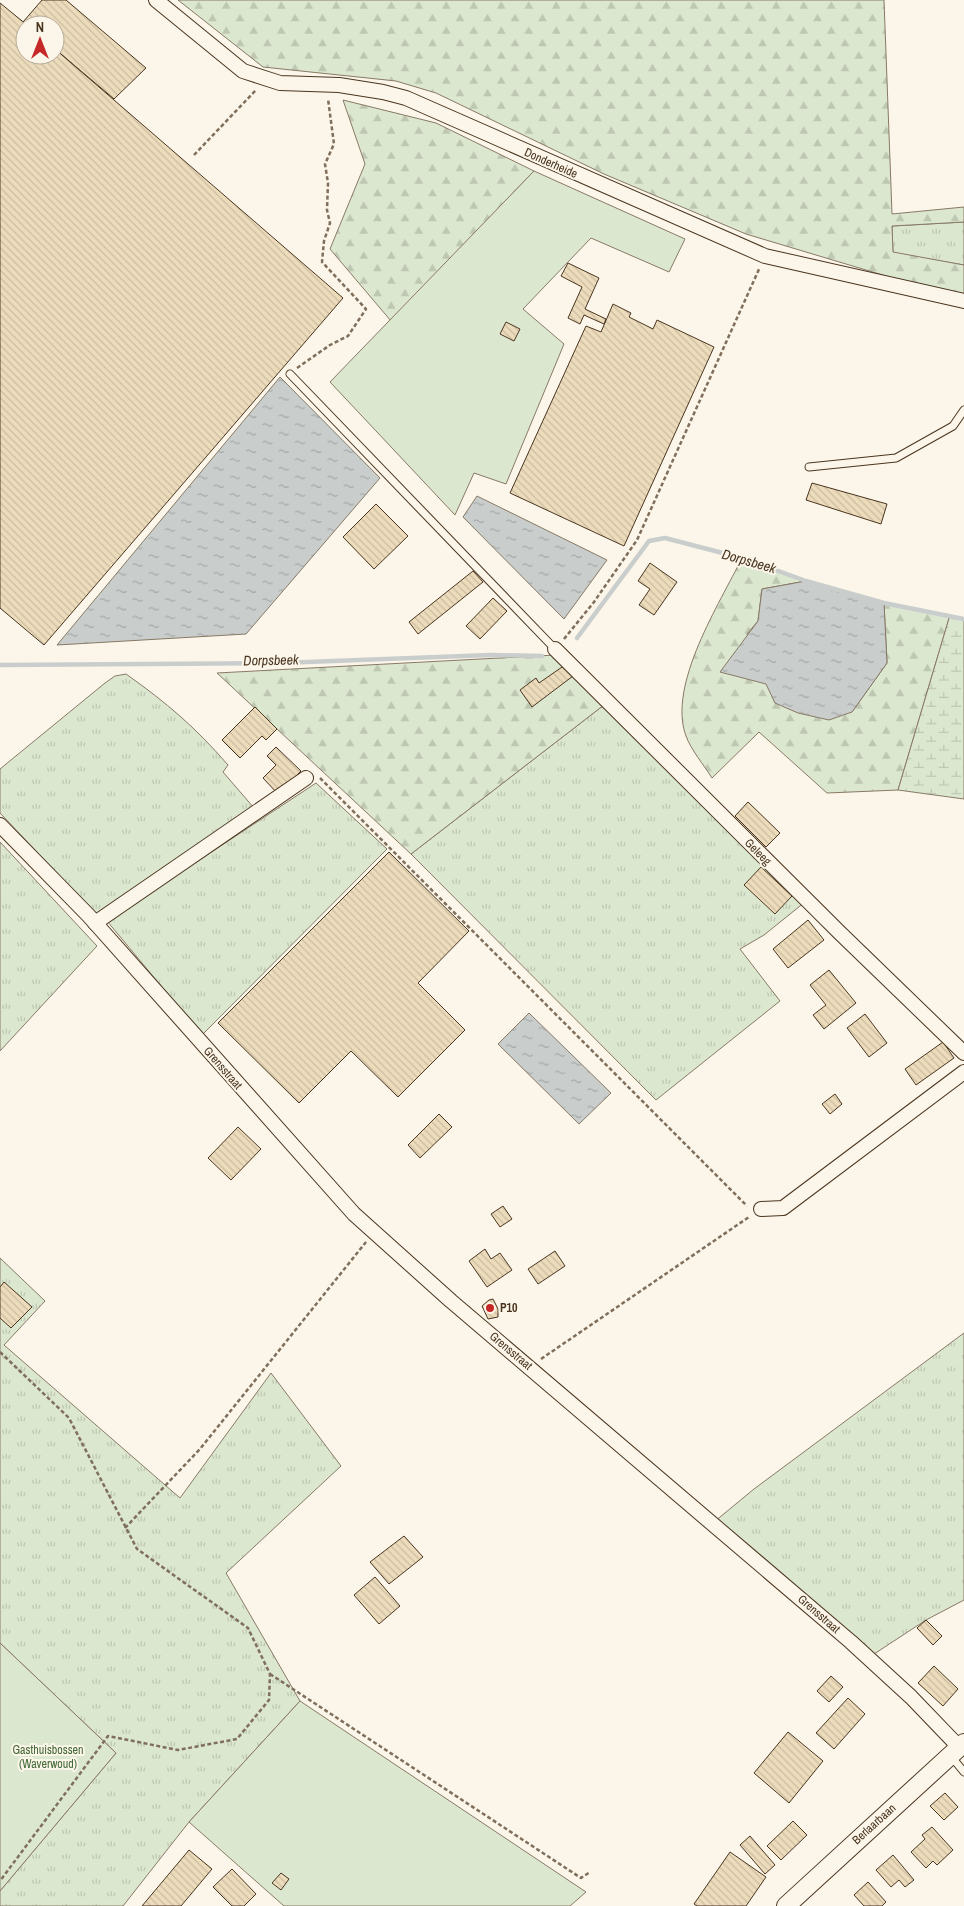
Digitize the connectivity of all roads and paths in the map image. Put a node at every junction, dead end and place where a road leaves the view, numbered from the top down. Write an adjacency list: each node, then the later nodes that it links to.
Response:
1 (156, 0): 2 (street, Donderheide)
2 (267, 78): 3 (street, Donderheide); 4 (path)
3 (327, 85): 5 (street, Donderheide); 7 (path)
4 (194, 155)
5 (765, 256): 6 (street, Donderheide); 10 (path)
6 (964, 301)
7 (290, 374): 10 (lane)
8 (964, 410): 9 (lane)
9 (809, 467)
10 (555, 650): 14 (street, Geleeg)
11 (306, 778): 13 (street); 16 (path)
12 (0, 824): 13 (street, Grensstraat)
13 (95, 923): 17 (street, Grensstraat)
14 (964, 1053)
15 (964, 1072): 16 (street)
16 (761, 1209): 19 (path)
17 (374, 1232): 19 (street, Grensstraat); 20 (path)
18 (0, 1352): 20 (path)
19 (530, 1367): 22 (street, Grensstraat)
20 (125, 1528): 21 (path)
21 (270, 1674): 24 (path); 25 (path)
22 (957, 1749): 23 (lane); 26 (street, Berlaarbaan)
23 (964, 1772)
24 (590, 1872)
25 (0, 1881)
26 (786, 1906)

